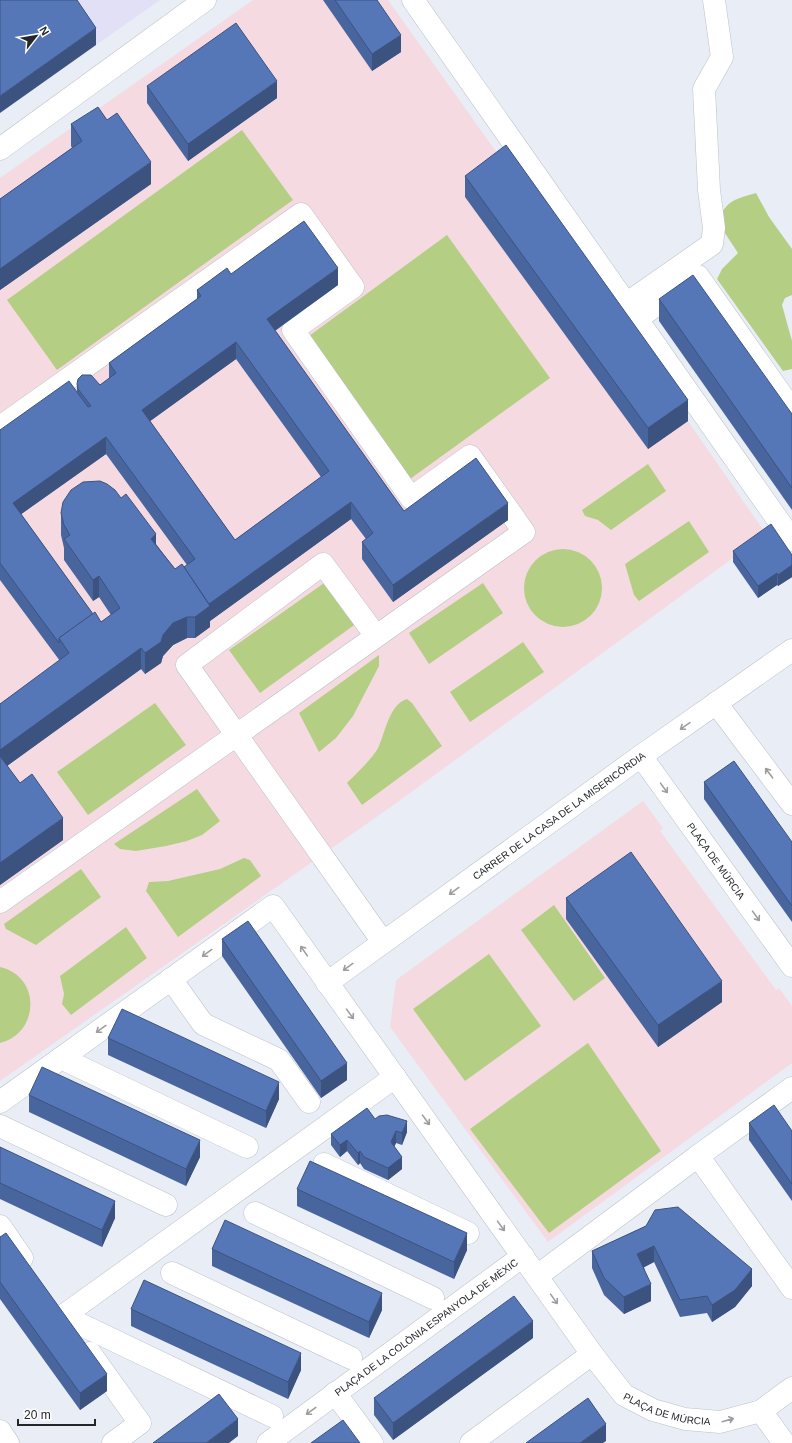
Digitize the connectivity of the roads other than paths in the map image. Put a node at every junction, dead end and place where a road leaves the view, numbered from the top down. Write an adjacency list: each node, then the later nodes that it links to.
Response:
1 (205, 0): 4 (street)
2 (413, 0): 5 (street)
3 (714, 0): 5 (street)
4 (0, 149)
5 (632, 311): 6 (street); 8 (street)
6 (792, 410)
7 (0, 427): 9 (street)
8 (792, 540)
9 (376, 636): 12 (street); 12 (street)
10 (792, 650): 11 (street, CARRER DE LA CASA DE LA MISERICÒRDIA)
11 (716, 703): 13 (street, CARRER DE LA CASA DE LA MISERICÒRDIA, one-way to 13); 14 (street, one-way to 11)
12 (236, 735): 15 (street); 16 (street)
13 (641, 756): 16 (street, CARRER DE LA CASA DE LA MISERICÒRDIA, one-way to 16); 17 (street, PLAÇA DE MÚRCIA, one-way to 17)
14 (792, 804)
15 (0, 902)
16 (383, 942): 19 (street, CARRER DE LA CASA DE LA MISERICÒRDIA, one-way to 19)
17 (792, 966)
18 (171, 979): 19 (street, PLAÇA DE LA COLÒNIA ESPANYOLA DE MÈXIC, one-way to 18); 20 (street, PLAÇA DE LA COLÒNIA ESPANYOLA DE MÈXIC, one-way to 20); 24 (street)
19 (327, 983): 21 (street, PLAÇA DE LA COLÒNIA ESPANYOLA DE MÈXIC, one-way to 21)
20 (61, 1058): 23 (street, PLAÇA DE LA COLÒNIA ESPANYOLA DE MÈXIC); 26 (street)
21 (395, 1077): 33 (street, PLAÇA DE LA COLÒNIA ESPANYOLA DE MÈXIC, one-way to 33); 40 (street)
22 (791, 1091): 27 (street)
23 (0, 1102)
24 (309, 1102)
25 (0, 1126): 29 (street)
26 (247, 1147)
27 (698, 1156): 36 (street); 37 (street)
28 (324, 1164): 32 (street)
29 (166, 1205)
30 (255, 1214): 39 (street, PLAÇA DE LA COLÒNIA ESPANYOLA DE MÈXIC)
31 (0, 1226): 34 (street)
32 (468, 1233)
33 (523, 1256): 36 (street, PLAÇA DE MÚRCIA); 44 (street, PLAÇA DE LA COLÒNIA ESPANYOLA DE MÈXIC)
34 (32, 1272)
35 (172, 1273): 42 (street, PLAÇA DE LA COLÒNIA ESPANYOLA DE MÈXIC)
36 (537, 1276): 41 (street, PLAÇA DE MÚRCIA, one-way to 41)
37 (791, 1284)
38 (50, 1298): 40 (street)
39 (433, 1298)
40 (63, 1316): 46 (street); 49 (street)
41 (592, 1354): 45 (street, PLAÇA DE MÚRCIA, one-way to 45); 52 (street)
42 (351, 1358)
43 (792, 1388): 45 (street)
44 (335, 1393): 50 (street, PLAÇA DE LA COLÒNIA ESPANYOLA DE MÈXIC, one-way to 50); 51 (street)
45 (761, 1411): 53 (street)
46 (272, 1416)
47 (0, 1432): 48 (street)
48 (8, 1443)
49 (113, 1443)
50 (268, 1443)
51 (372, 1443)
52 (471, 1443)
53 (784, 1443)

